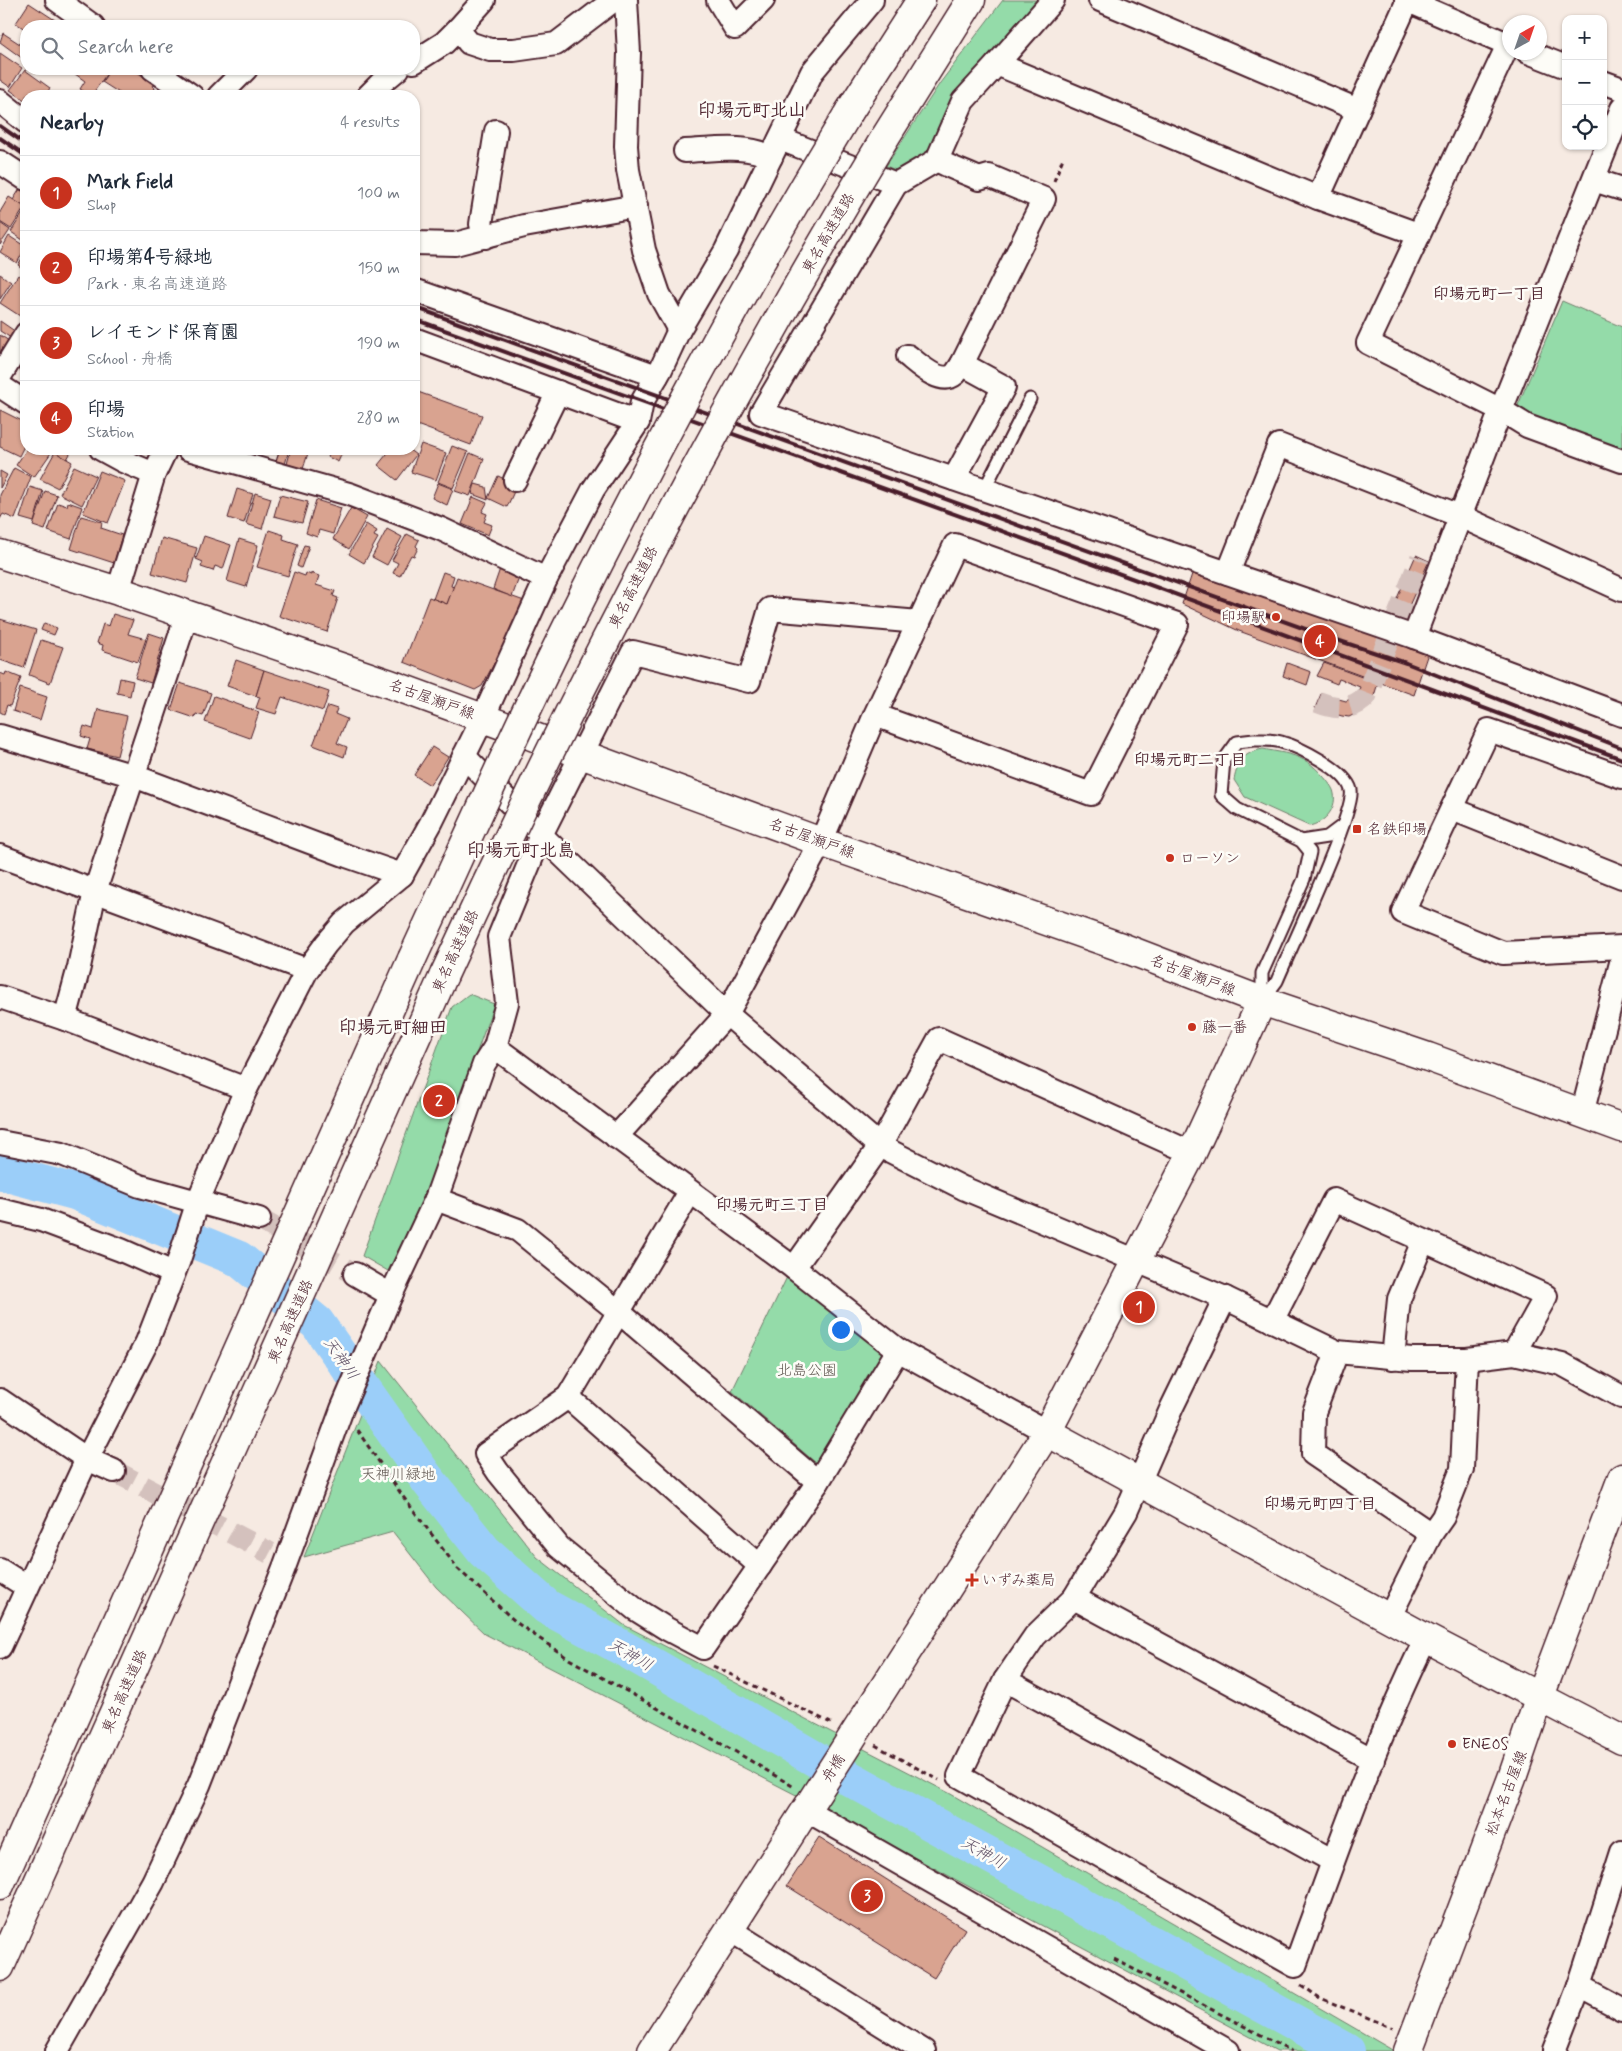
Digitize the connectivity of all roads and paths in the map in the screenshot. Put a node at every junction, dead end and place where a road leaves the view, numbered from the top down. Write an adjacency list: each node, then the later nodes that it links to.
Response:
1 (58, 0): 13 (street)
2 (484, 0): 14 (street)
3 (614, 0): 14 (street)
4 (626, 0): 43 (street)
5 (718, 0): 6 (street)
6 (763, 0)
7 (872, 0): 34 (street)
8 (921, 0): 157 (main road, bridge)
9 (971, 0): 159 (main road, 東名高速道路, bridge)
10 (1053, 0): 19 (street)
11 (1100, 0): 31 (street)
12 (1407, 0): 15 (street); 31 (street)
13 (85, 20)
14 (458, 30): 16 (street)
15 (1502, 41)
16 (420, 58)
17 (1508, 60): 44 (street)
18 (1547, 60): 20 (street)
19 (997, 64): 36 (street); 42 (street)
20 (1562, 65)
21 (162, 75): 26 (street)
22 (240, 75): 27 (street)
23 (391, 75): 28 (street)
24 (1607, 83): 25 (street)
25 (1622, 89)
26 (183, 90)
27 (225, 90)
28 (374, 90)
29 (0, 101): 32 (street)
30 (1622, 108): 39 (street)
31 (1358, 110): 42 (street)
32 (20, 117)
33 (496, 131): 45 (street)
34 (776, 148): 35 (street); 40 (street); 48 (street)
35 (685, 151)
36 (937, 160): 40 (street); 52 (street)
37 (0, 162): 38 (street)
38 (20, 175)
39 (1594, 180): 41 (street); 59 (street)
40 (896, 184): 66 (street)
41 (1622, 189)
42 (1318, 198): 44 (street)
43 (636, 206): 45 (street); 48 (street)
44 (1418, 234): 59 (street)
45 (485, 237): 46 (street)
46 (420, 244)
47 (420, 292): 54 (street)
48 (679, 330): 54 (street)
49 (420, 341): 56 (street)
50 (20, 344): 53 (street)
51 (908, 356): 52 (street)
52 (962, 364): 66 (street)
53 (0, 376)
54 (657, 376): 60 (street)
55 (0, 386): 58 (street)
56 (558, 392): 60 (street); 67 (street)
57 (1030, 399): 68 (lane)
58 (20, 400)
59 (1501, 410): 64 (street); 69 (street)
60 (638, 422): 72 (street)
61 (112, 455): 65 (street)
62 (163, 455): 65 (street)
63 (209, 455): 72 (street)
64 (1622, 461)
65 (154, 474): 74 (street)
66 (954, 479): 68 (street)
67 (515, 480)
68 (984, 490): 71 (street)
69 (1460, 516): 71 (street); 73 (street); 77 (street)
70 (0, 554): 74 (main road, 名古屋瀬戸線)
71 (1228, 573): 77 (street)
72 (546, 579): 80 (street)
73 (1622, 590)
74 (118, 591): 75 (main road, 名古屋瀬戸線)
75 (187, 615): 80 (main road, 名古屋瀬戸線); 84 (street)
76 (919, 622): 78 (street); 78 (street); 82 (street)
77 (1414, 638): 79 (street)
78 (875, 715): 90 (street)
79 (1622, 715)
80 (483, 718): 82 (main road, 名古屋瀬戸線); 83 (street)
81 (0, 736): 84 (street)
82 (581, 754): 88 (street); 90 (main road, 名古屋瀬戸線)
83 (464, 756): 88 (street); 92 (street)
84 (134, 776): 92 (street); 94 (street)
85 (1622, 777): 86 (street)
86 (1452, 809): 93 (street); 95 (street)
87 (1344, 824): 89 (lane); 89 (lane); 99 (lane)
88 (541, 835): 100 (street); 102 (street)
89 (1301, 841): 99 (lane)
90 (821, 842): 99 (main road, 名古屋瀬戸線); 100 (street)
91 (0, 856): 94 (street)
92 (402, 875): 97 (street)
93 (1622, 877)
94 (95, 891): 97 (street); 101 (street)
95 (1622, 947)
96 (1622, 959): 104 (street)
97 (307, 970): 103 (street)
98 (0, 998): 101 (street)
99 (1262, 1001): 104 (main road, 名古屋瀬戸線); 109 (main road, 舟橋)
100 (727, 1014): 106 (street); 108 (street)
101 (65, 1019): 103 (street)
102 (495, 1047): 106 (street); 111 (street)
103 (246, 1089): 112 (street)
104 (1582, 1114): 105 (main road, 名古屋瀬戸線)
105 (1622, 1128)
106 (616, 1137): 110 (street)
107 (0, 1142): 112 (street)
108 (880, 1146): 109 (street); 116 (street); 118 (street)
109 (1192, 1153): 116 (main road, 舟橋)
110 (690, 1192): 118 (street); 122 (street)
111 (436, 1199): 120 (street); 122 (street)
112 (196, 1205): 114 (street); 117 (street)
113 (0, 1210): 117 (street)
114 (259, 1219)
115 (1423, 1241): 123 (street); 126 (street); 127 (street)
116 (1136, 1261): 121 (street); 133 (main road, 舟橋)
117 (176, 1267): 134 (street)
118 (794, 1268): 124 (street)
119 (355, 1274): 120 (street)
120 (391, 1295): 132 (street)
121 (1225, 1298): 123 (street); 138 (street)
122 (619, 1312): 129 (street); 137 (street)
123 (1272, 1322): 125 (street)
124 (898, 1350): 133 (street); 137 (street)
125 (1337, 1352): 127 (street); 139 (street)
126 (1514, 1353): 128 (street); 130 (street)
127 (1393, 1358): 128 (street)
128 (1467, 1359): 139 (street)
129 (568, 1397): 140 (street); 147 (street)
130 (1622, 1397)
131 (0, 1400): 134 (street)
132 (342, 1409): 153 (path); 163 (street)
133 (1047, 1432): 138 (main road); 150 (main road, 舟橋)
134 (87, 1459): 135 (street); 142 (street)
135 (114, 1471)
136 (1622, 1478): 149 (main road, 松本名古屋線)
137 (818, 1482): 140 (street)
138 (1138, 1482): 143 (street); 144 (main road)
139 (1431, 1534): 144 (street)
140 (760, 1566): 147 (street)
141 (0, 1570): 142 (street)
142 (27, 1587): 146 (street)
143 (1074, 1598): 148 (street); 152 (street)
144 (1389, 1618): 145 (main road)
145 (1426, 1638): 149 (main road); 152 (street)
146 (0, 1648)
147 (703, 1648): 150 (path)
148 (1005, 1680): 155 (street); 155 (street)
149 (1540, 1696): 151 (main road); 166 (main road, 松本名古屋線)
150 (852, 1737): 153 (main road, 舟橋)
151 (1622, 1740)
152 (1373, 1760): 155 (street)
153 (812, 1801): 158 (main road, 舟橋); 165 (street)
154 (1622, 1852): 156 (street)
155 (1333, 1862)
156 (1618, 1876): 160 (street)
157 (0, 1885)
158 (730, 1930): 162 (main road, 舟橋); 164 (street)
159 (0, 1967)
160 (1579, 1986): 161 (street); 167 (street)
161 (1622, 2009)
162 (655, 2050)
163 (57, 2051)
164 (924, 2051)
165 (1228, 2051)
166 (1408, 2051)
167 (1554, 2051)

